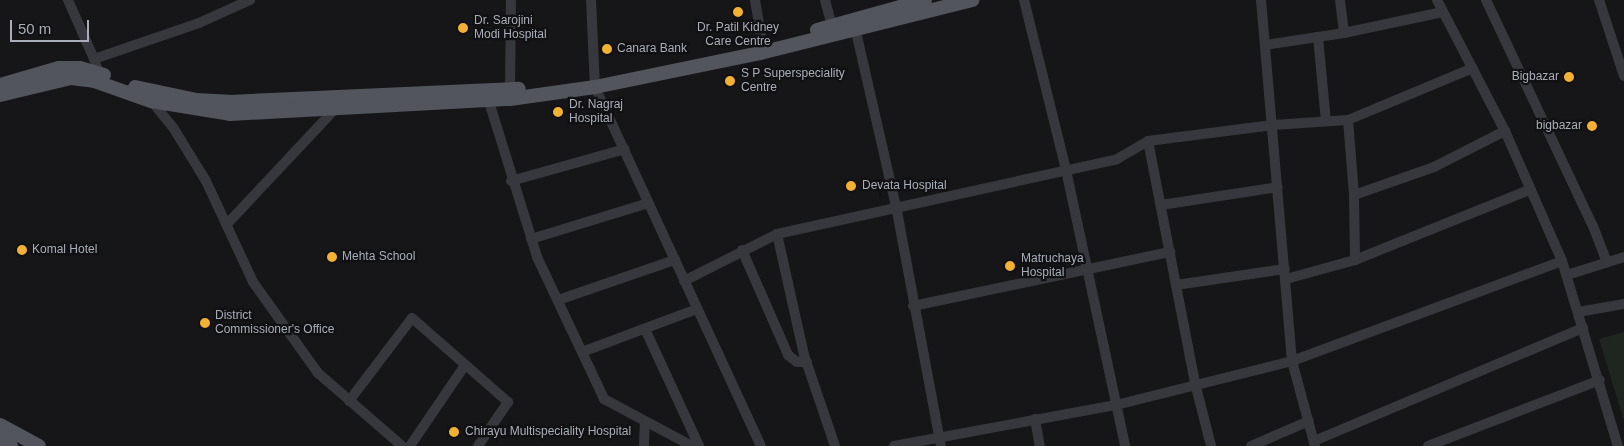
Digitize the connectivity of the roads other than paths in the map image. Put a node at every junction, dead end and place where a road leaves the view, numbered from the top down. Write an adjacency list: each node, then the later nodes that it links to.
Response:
1 (68, 0): 22 (street)
2 (250, 0): 22 (street)
3 (511, 0): 29 (street)
4 (591, 0): 26 (street)
5 (755, 0): 21 (street)
6 (826, 0): 17 (street)
7 (925, 0): 16 (main road)
8 (973, 0): 16 (main road)
9 (1024, 0): 40 (street)
10 (1261, 0): 20 (street)
11 (1340, 0): 18 (street)
12 (1437, 0): 15 (street)
13 (1486, 0): 57 (street)
14 (1599, 0): 24 (street)
15 (1443, 12): 18 (street); 23 (street)
16 (855, 25): 17 (main road); 21 (main road); 47 (street)
17 (832, 26): 21 (main road)
18 (1344, 33): 19 (street)
19 (1318, 37): 20 (street); 35 (street)
20 (1265, 45): 36 (street)
21 (763, 48): 26 (main road)
22 (94, 59): 25 (street)
23 (1473, 68): 34 (street); 37 (street)
24 (1624, 76)
25 (101, 78): 27 (main road); 28 (main road); 30 (main road); 32 (main road)
26 (595, 83): 29 (main road); 31 (main road); 39 (street)
27 (0, 85)
28 (143, 89): 32 (street); 33 (main road)
29 (510, 90): 31 (main road)
30 (0, 95)
31 (487, 96): 33 (main road); 41 (street)
32 (151, 101): 33 (main road); 48 (street)
33 (334, 103): 48 (street)
34 (1348, 120): 35 (street); 44 (street)
35 (1326, 121): 36 (street)
36 (1272, 125): 38 (street); 42 (street)
37 (1505, 131): 43 (street); 44 (street)
38 (1148, 141): 40 (street); 46 (street)
39 (625, 149): 41 (street); 45 (street)
40 (1066, 170): 47 (street); 58 (street)
41 (511, 180): 50 (street)
42 (1278, 187): 46 (street); 59 (street)
43 (1529, 190): 55 (street); 56 (street)
44 (1354, 195): 55 (street)
45 (649, 202): 50 (street); 54 (street)
46 (1161, 205): 52 (street)
47 (896, 206): 49 (street); 65 (street)
48 (228, 224): 76 (street)
49 (777, 234): 51 (street); 72 (street)
50 (531, 239): 63 (street)
51 (742, 250): 61 (street); 72 (street)
52 (1170, 252): 58 (street); 62 (street)
53 (1624, 257): 57 (street)
54 (675, 260): 61 (street); 63 (street)
55 (1355, 260): 59 (street)
56 (1562, 261): 60 (street); 71 (street)
57 (1607, 262): 60 (street)
58 (1087, 268): 65 (street); 77 (street)
59 (1286, 274): 62 (street); 71 (street)
60 (1567, 275): 67 (street)
61 (684, 282): 66 (street)
62 (1176, 285): 75 (street)
63 (558, 300): 70 (street)
64 (1624, 304): 67 (street)
65 (913, 306): 82 (street)
66 (697, 309): 69 (street); 91 (street)
67 (1578, 312): 68 (street)
68 (1583, 328): 74 (street); 83 (street)
69 (645, 329): 70 (street); 90 (street)
70 (582, 352): 79 (street)
71 (1292, 361): 75 (street); 80 (street)
72 (807, 362): 92 (street)
73 (465, 365): 76 (street); 86 (street); 87 (street)
74 (1600, 380): 98 (street); 99 (street)
75 (1196, 387): 77 (street); 96 (street)
76 (350, 401): 85 (street)
77 (1116, 405): 78 (street); 95 (street)
78 (1035, 419): 82 (street); 94 (street)
79 (645, 421): 88 (street); 89 (street)
80 (1309, 421): 83 (street); 97 (street)
81 (0, 425): 84 (main road)
82 (940, 441): 93 (street)
83 (1315, 443)
84 (39, 446)
85 (402, 446)
86 (410, 446)
87 (478, 446)
88 (644, 446)
89 (692, 446)
90 (699, 446)
91 (761, 446)
92 (835, 446)
93 (894, 446)
94 (1040, 446)
95 (1125, 446)
96 (1211, 446)
97 (1250, 446)
98 (1428, 446)
99 (1618, 446)

